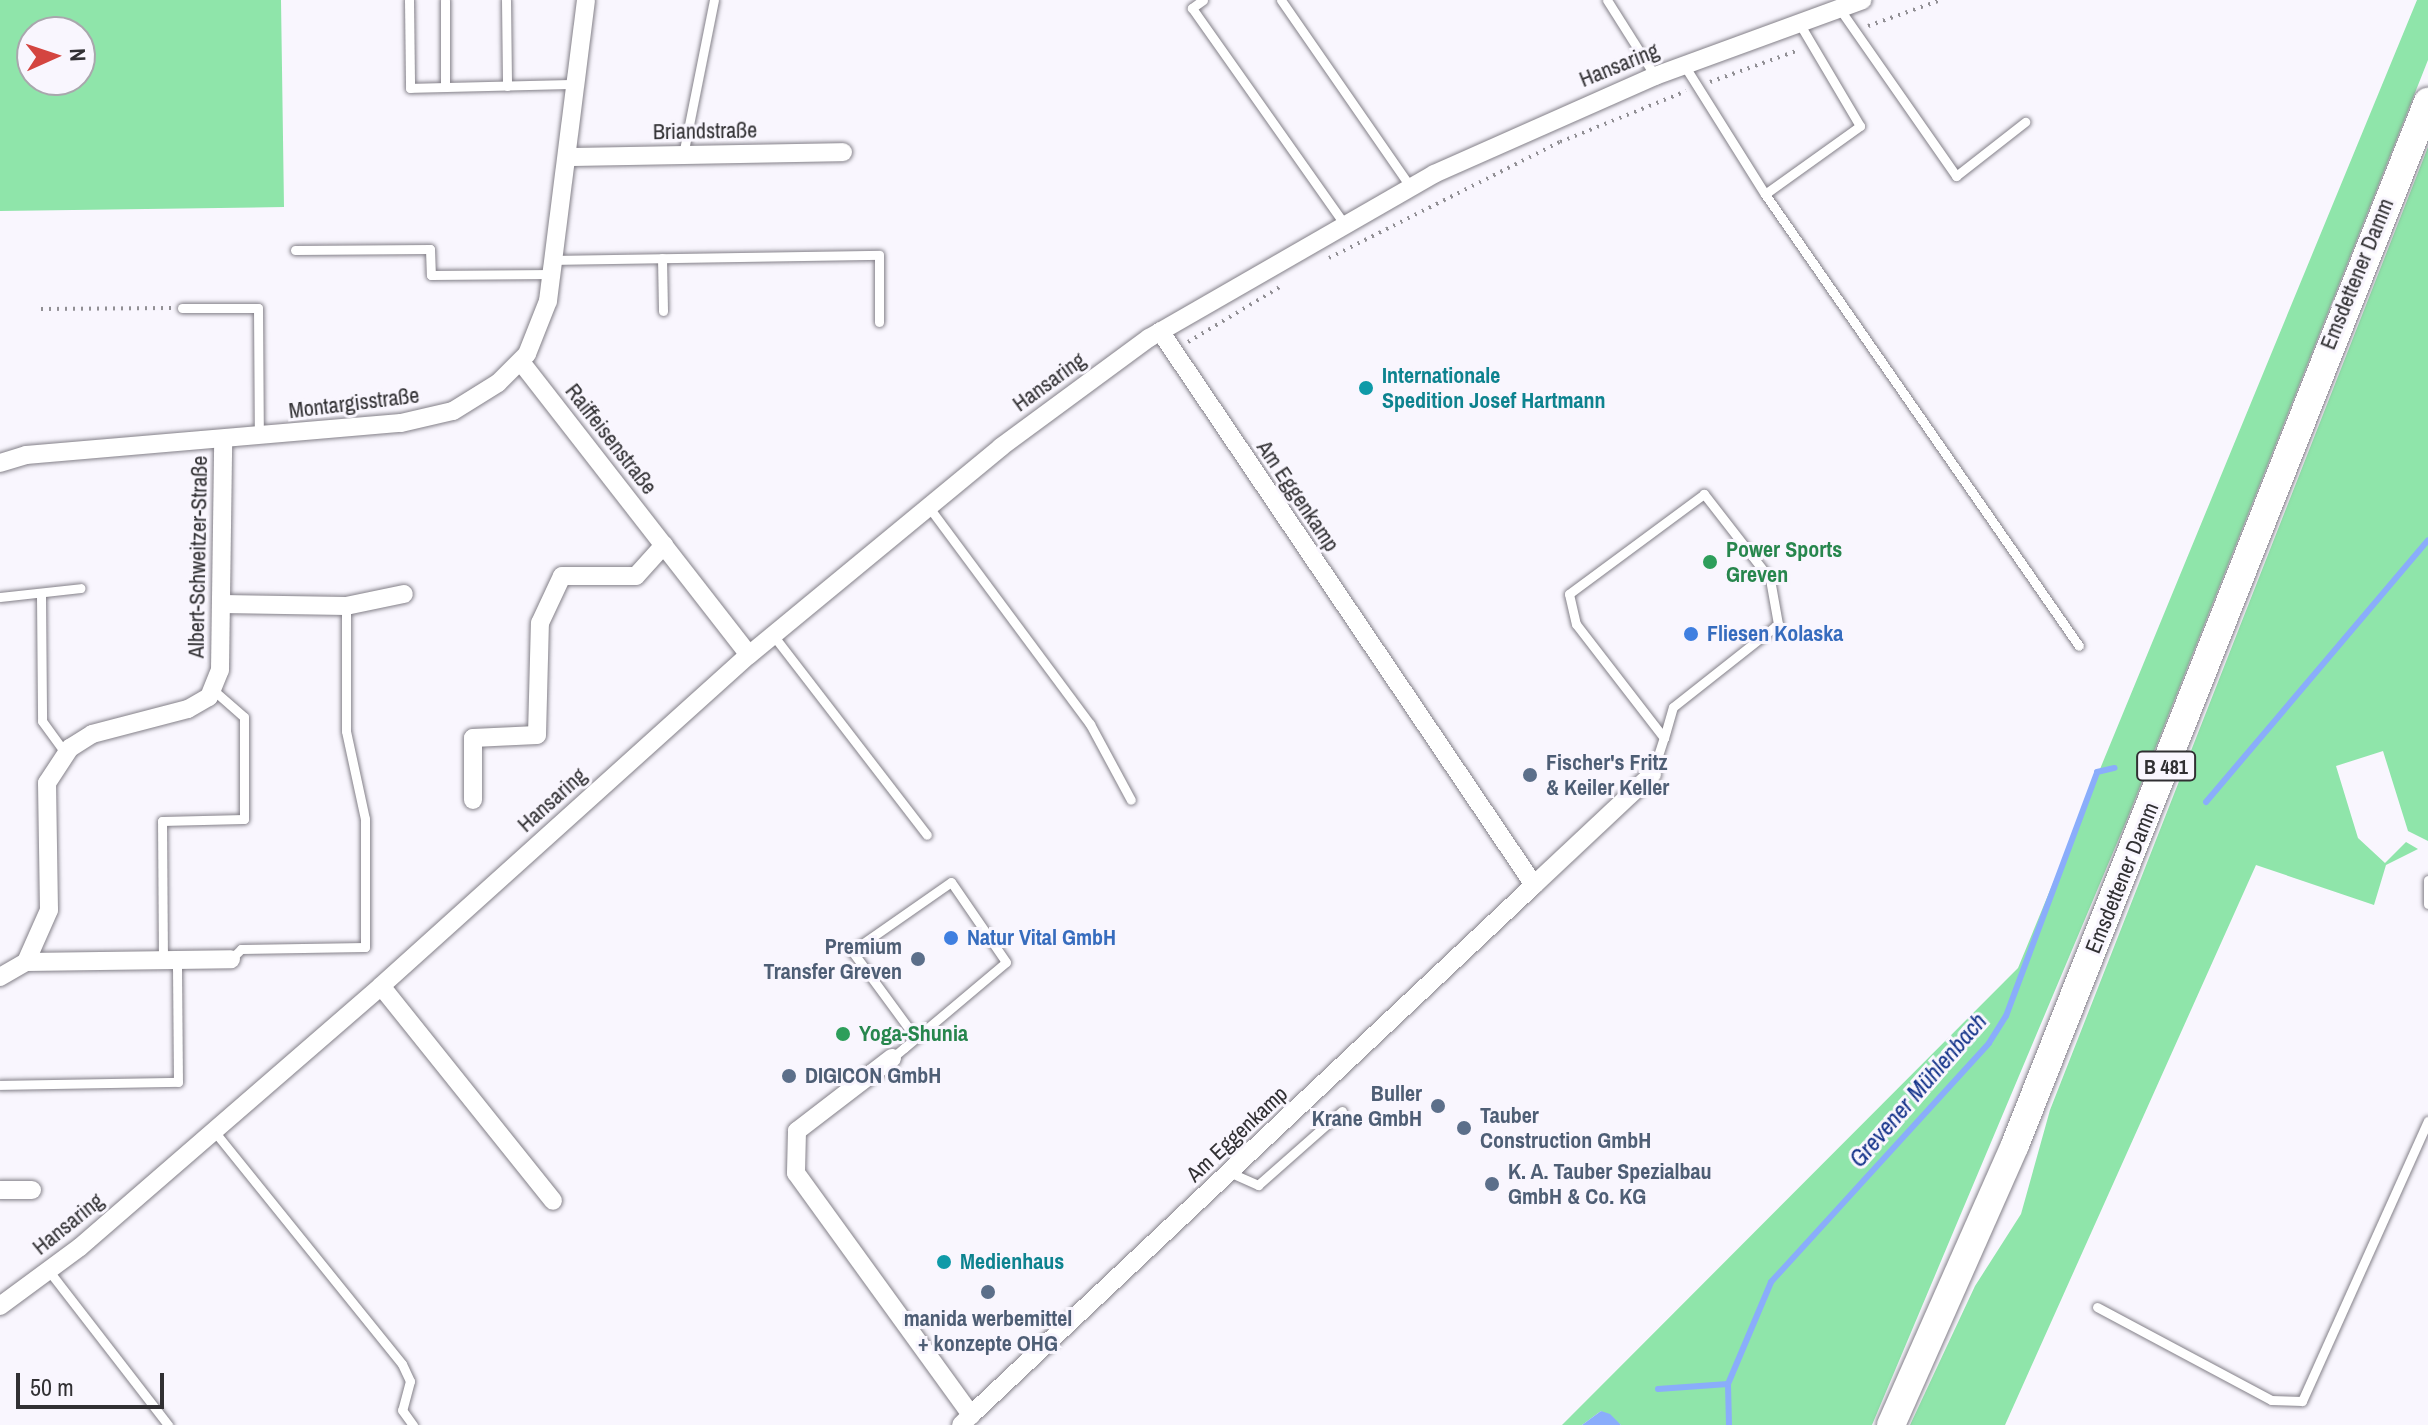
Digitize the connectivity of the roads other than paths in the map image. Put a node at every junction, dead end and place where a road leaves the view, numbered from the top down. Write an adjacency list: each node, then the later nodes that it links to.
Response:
1 (409, 0): 16 (lane)
2 (445, 0): 16 (lane)
3 (506, 0): 15 (lane)
4 (586, 0): 14 (street)
5 (714, 0): 20 (lane)
6 (1203, 0): 24 (lane)
7 (1281, 0): 22 (lane)
8 (1607, 0): 13 (lane)
9 (1863, 0): 10 (street, Hansaring)
10 (1839, 8): 11 (street, Hansaring); 18 (lane)
11 (1799, 23): 12 (street, Hansaring); 23 (lane)
12 (1684, 65): 13 (street, Hansaring); 23 (lane)
13 (1655, 76): 22 (street, Hansaring)
14 (576, 84): 15 (lane); 21 (street)
15 (507, 86): 16 (lane)
16 (445, 87)
17 (2428, 102): 78 (main road, Emsdettener Damm / B 481)
18 (2025, 122)
19 (843, 152): 20 (street, Briandstraße)
20 (683, 155): 21 (street, Briandstraße)
21 (568, 157): 27 (street)
22 (1410, 186): 24 (street, Hansaring)
23 (1765, 194): 45 (lane)
24 (1343, 222): 31 (street, Hansaring)
25 (295, 250): 27 (lane)
26 (662, 258): 27 (lane); 29 (lane); 30 (lane)
27 (553, 267): 32 (street)
28 (182, 308): 33 (lane)
29 (663, 311)
30 (879, 322)
31 (1160, 331): 36 (street, Hansaring); 55 (street, Am Eggenkamp)
32 (521, 362): 33 (street, Montargisstraße); 37 (street, Raiffeisenstraße)
33 (259, 438): 34 (street, Montargisstraße)
34 (223, 441): 35 (street, Montargisstraße); 42 (street, Albert-Schweitzer-Straße)
35 (0, 463)
36 (928, 506): 44 (street, Hansaring); 52 (lane)
37 (664, 545): 46 (street, Raiffeisenstraße); 51 (street)
38 (81, 588): 40 (lane)
39 (404, 594): 43 (street)
40 (41, 596): 41 (lane); 49 (lane)
41 (0, 597)
42 (222, 604): 43 (street); 47 (street, Albert-Schweitzer-Straße)
43 (346, 606): 57 (lane)
44 (773, 635): 46 (street, Hansaring); 53 (lane)
45 (2079, 646)
46 (749, 655): 61 (street, Hansaring)
47 (212, 689): 49 (street, Albert-Schweitzer-Straße); 58 (lane)
48 (1664, 738): 48 (lane); 50 (lane)
49 (66, 754): 59 (street, Albert-Schweitzer-Straße)
50 (1652, 774): 55 (street, Am Eggenkamp)
51 (473, 800)
52 (1131, 800)
53 (927, 835)
54 (2428, 880): 56 (lane)
55 (1534, 885): 68 (street, Am Eggenkamp)
56 (2428, 903)
57 (231, 959): 58 (street)
58 (170, 961): 59 (street); 64 (lane)
59 (26, 962): 60 (street)
60 (0, 977)
61 (381, 986): 67 (street, Hansaring); 71 (street)
62 (916, 1038): 62 (lane); 63 (lane)
63 (892, 1058): 75 (street, Am Eggenkamp)
64 (0, 1085)
65 (1342, 1111): 68 (lane)
66 (2428, 1121): 74 (lane)
67 (214, 1131): 72 (street, Hansaring); 77 (lane)
68 (1231, 1173): 75 (street, Am Eggenkamp)
69 (0, 1190): 70 (street)
70 (32, 1190)
71 (553, 1201)
72 (49, 1271): 73 (street, Hansaring); 76 (lane)
73 (0, 1306)
74 (2097, 1307)
75 (966, 1420)
76 (168, 1425)
77 (413, 1425)
78 (1891, 1425)

